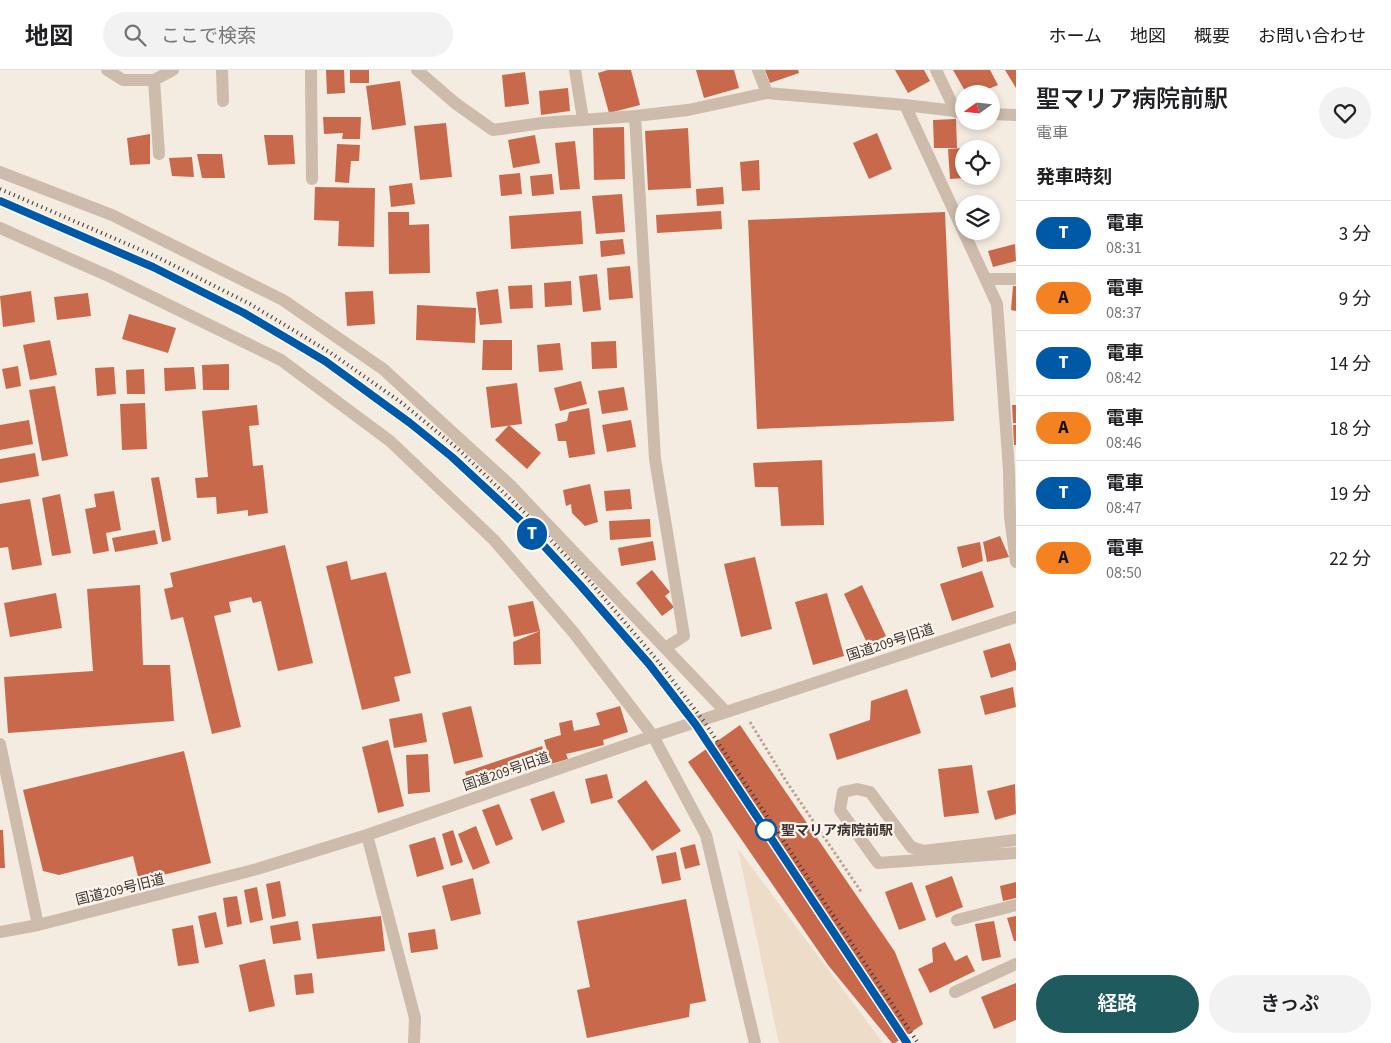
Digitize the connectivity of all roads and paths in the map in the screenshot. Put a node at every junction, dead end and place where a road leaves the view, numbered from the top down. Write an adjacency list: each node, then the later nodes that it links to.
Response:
1 (107, 70): 9 (street)
2 (173, 70): 9 (street)
3 (222, 70): 11 (street)
4 (311, 70): 21 (street)
5 (416, 70): 18 (street)
6 (576, 70): 18 (street)
7 (758, 70): 10 (street)
8 (936, 70): 12 (street)
9 (154, 80): 19 (street)
10 (767, 93): 13 (street); 17 (street)
11 (223, 101)
12 (955, 103)
13 (905, 105): 14 (street); 23 (street)
14 (955, 111)
15 (1000, 114): 16 (street)
16 (1016, 115)
17 (635, 116): 18 (street); 28 (street)
18 (583, 119)
19 (160, 154)
20 (0, 172): 28 (street)
21 (312, 179)
22 (0, 228): 31 (street)
23 (986, 279): 24 (street); 25 (street)
24 (1016, 279)
25 (1013, 470): 26 (street)
26 (1016, 562)
27 (1016, 617): 29 (street, 国道209号旧道)
28 (665, 648): 29 (street)
29 (726, 712): 31 (street, 国道209号旧道)
30 (750, 722): 36 (path)
31 (653, 736): 33 (street, 国道209号旧道); 44 (street)
32 (0, 744): 39 (street)
33 (367, 835): 39 (street, 国道209号旧道); 43 (street)
34 (1016, 840): 35 (street)
35 (1016, 853)
36 (862, 894)
37 (1016, 905): 38 (street)
38 (957, 920)
39 (38, 925): 40 (street, 国道209号旧道)
40 (0, 932)
41 (1016, 964): 42 (street)
42 (955, 992)
43 (414, 1043)
44 (755, 1043)

